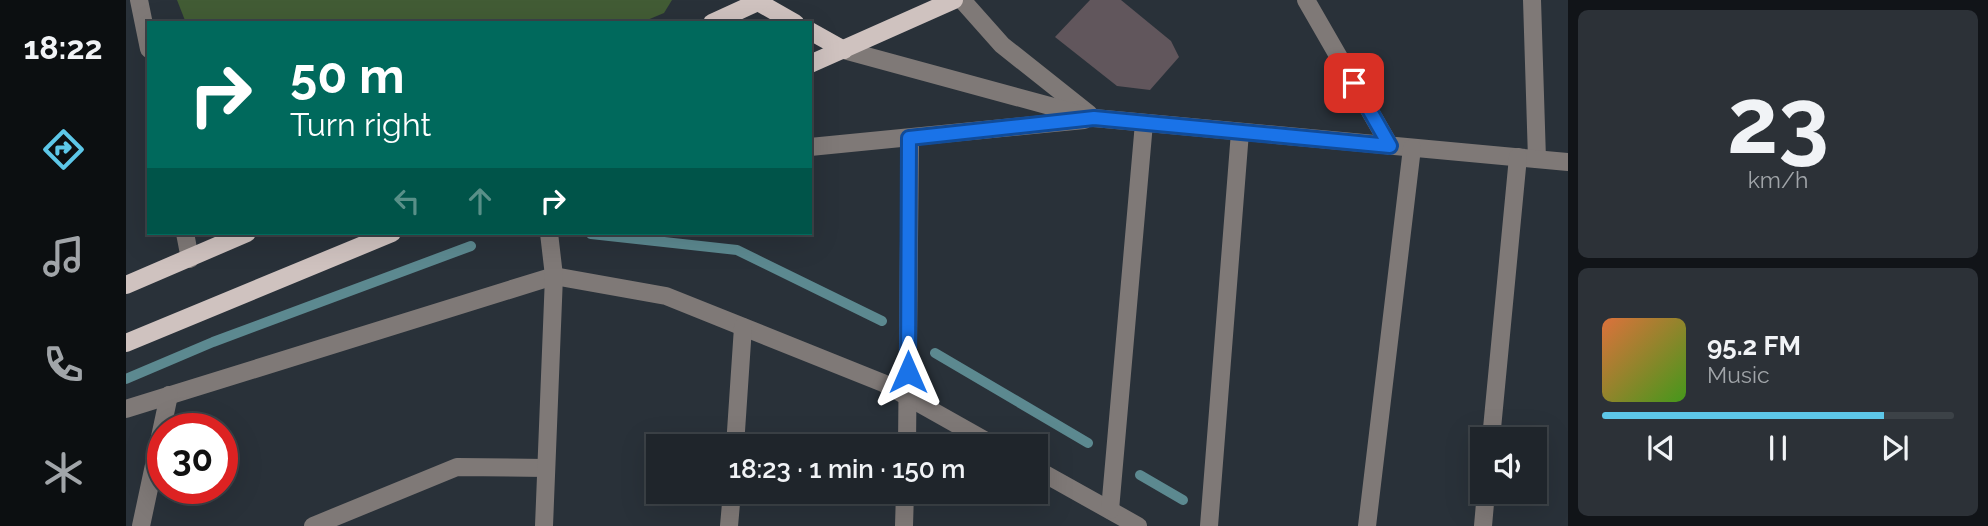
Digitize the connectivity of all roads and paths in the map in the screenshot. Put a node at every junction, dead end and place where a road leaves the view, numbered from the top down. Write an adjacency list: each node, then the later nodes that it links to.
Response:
1 (139, 0): 10 (street)
2 (954, 0): 11 (main road)
3 (962, 0): 13 (street)
4 (1306, 0): 17 (street)
5 (1532, 0): 21 (street)
6 (759, 1): 7 (main road); 8 (main road)
7 (716, 21)
8 (792, 21)
9 (812, 32): 11 (main road)
10 (147, 39)
11 (844, 50): 12 (main road); 13 (street)
12 (812, 63)
13 (1094, 118): 14 (street); 16 (street)
14 (1144, 123): 15 (street); 44 (street)
15 (1241, 132): 17 (street); 52 (street)
16 (909, 138): 18 (street); 33 (street)
17 (1390, 146): 19 (street)
18 (812, 147)
19 (1412, 148): 20 (street); 53 (street)
20 (1518, 157): 21 (street); 35 (street)
21 (1537, 159): 22 (street)
22 (1568, 162)
23 (185, 235): 27 (street)
24 (243, 235): 27 (main road)
25 (387, 235): 31 (main road)
26 (550, 235): 28 (street)
27 (190, 259): 29 (main road)
28 (554, 275): 30 (street); 32 (street); 39 (street)
29 (126, 285)
30 (743, 327): 33 (street); 36 (street)
31 (126, 343)
32 (169, 395): 34 (street); 46 (street)
33 (908, 397): 37 (street); 38 (street)
34 (126, 409)
35 (1492, 427)
36 (736, 434)
37 (907, 434)
38 (974, 434)
39 (546, 468): 47 (street); 48 (street)
40 (1048, 476): 44 (street)
41 (731, 504): 49 (street)
42 (905, 504): 50 (street)
43 (1485, 504): 54 (street)
44 (1110, 510): 51 (street)
45 (126, 519): 46 (street)
46 (142, 519)
47 (313, 526)
48 (544, 526)
49 (729, 526)
50 (904, 526)
51 (1138, 526)
52 (1209, 526)
53 (1367, 526)
54 (1483, 526)

